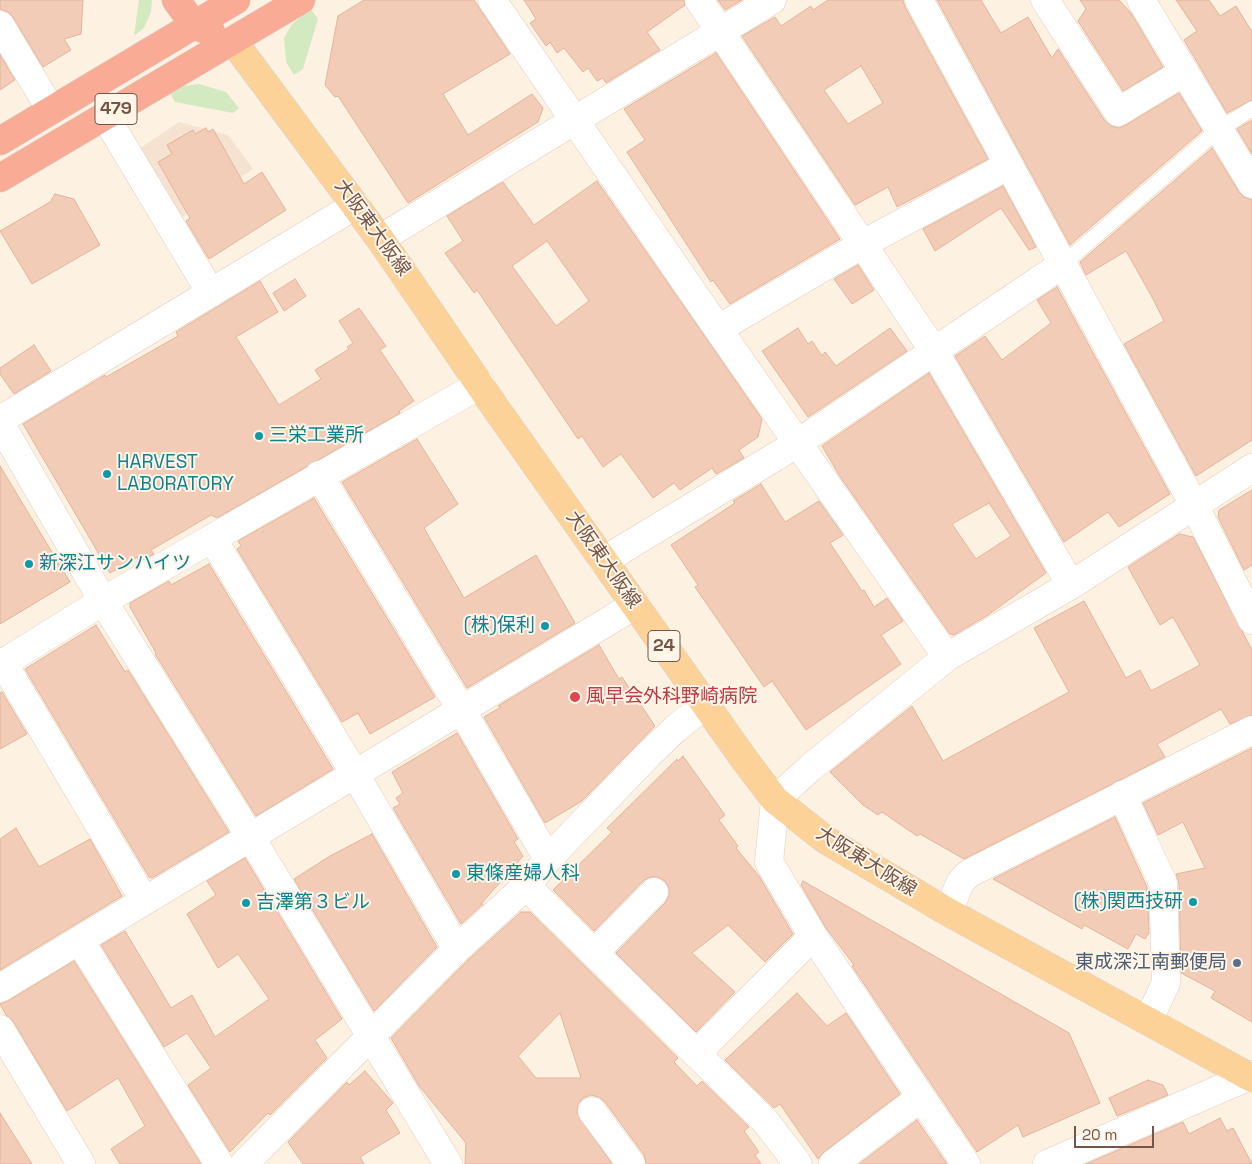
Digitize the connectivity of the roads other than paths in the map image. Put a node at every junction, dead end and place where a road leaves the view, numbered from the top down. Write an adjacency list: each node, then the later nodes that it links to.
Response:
1 (176, 0): 11 (highway)
2 (301, 0): 13 (highway)
3 (492, 0): 18 (street)
4 (699, 0): 12 (street)
5 (772, 0): 12 (street)
6 (919, 0): 21 (street)
7 (1045, 0): 14 (street)
8 (1140, 0): 14 (street)
9 (225, 3): 11 (highway); 13 (highway)
10 (0, 25): 16 (street)
11 (194, 25): 13 (highway); 16 (highway, 479)
12 (720, 32): 18 (street); 26 (street)
13 (233, 41): 17 (highway, 479); 24 (main road, 大阪東大阪線 / 24)
14 (1184, 72): 19 (street)
15 (1252, 109): 19 (lane)
16 (51, 110): 20 (highway, 479)
17 (105, 116): 22 (highway, 479); 28 (street)
18 (576, 120): 25 (street); 29 (street)
19 (1218, 130): 23 (street); 27 (lane)
20 (0, 140)
21 (1009, 165): 26 (street); 27 (street)
22 (0, 178)
23 (1252, 184)
24 (356, 206): 25 (main road, 大阪東大阪線 / 24); 28 (street)
25 (380, 239): 31 (main road, 大阪東大阪線 / 24)
26 (863, 244): 29 (street); 30 (street)
27 (1063, 264): 30 (street); 36 (street)
28 (211, 292): 32 (street)
29 (718, 330): 33 (street)
30 (934, 351): 33 (street); 40 (street)
31 (481, 384): 35 (street); 38 (main road, 大阪東大阪線 / 24)
32 (0, 421): 41 (street)
33 (798, 443): 38 (street); 44 (street)
34 (1252, 468): 36 (street)
35 (320, 475): 37 (street); 47 (street)
36 (1194, 505): 39 (street); 40 (street)
37 (212, 538): 41 (street); 49 (street)
38 (604, 561): 42 (main road, 大阪東大阪線 / 24)
39 (1244, 584): 43 (street)
40 (1071, 585): 44 (street)
41 (103, 601): 45 (street); 52 (street)
42 (635, 605): 46 (main road, 大阪東大阪線 / 24); 47 (street)
43 (1252, 620)
44 (947, 658): 51 (street)
45 (2, 664): 56 (street)
46 (705, 705): 51 (main road, 大阪東大阪線 / 24); 53 (street)
47 (461, 709): 49 (street); 53 (street)
48 (1252, 730): 50 (street)
49 (355, 774): 52 (street); 60 (street)
50 (1122, 795): 57 (street); 63 (street)
51 (775, 800): 57 (main road, 大阪東大阪線 / 24); 58 (street)
52 (250, 836): 56 (street); 65 (street)
53 (548, 859): 54 (street)
54 (526, 886): 60 (street); 61 (street)
55 (654, 892): 61 (street)
56 (144, 900): 59 (street)
57 (948, 912): 63 (main road, 大阪東大阪線 / 24)
58 (813, 936): 66 (street); 69 (street)
59 (80, 940): 62 (street); 72 (street)
60 (457, 949): 65 (street)
61 (594, 953): 66 (street)
62 (0, 988)
63 (1148, 1021): 68 (main road, 大阪東大阪線 / 24)
64 (0, 1029): 67 (street)
65 (370, 1036): 73 (street); 74 (street)
66 (696, 1054): 76 (street)
67 (7, 1058): 71 (street)
68 (1251, 1077): 79 (street)
69 (920, 1098): 77 (street); 78 (street)
70 (592, 1111): 75 (street)
71 (80, 1164)
72 (219, 1164)
73 (244, 1164)
74 (448, 1164)
75 (631, 1164)
76 (798, 1164)
77 (833, 1164)
78 (966, 1164)
79 (1047, 1164)

